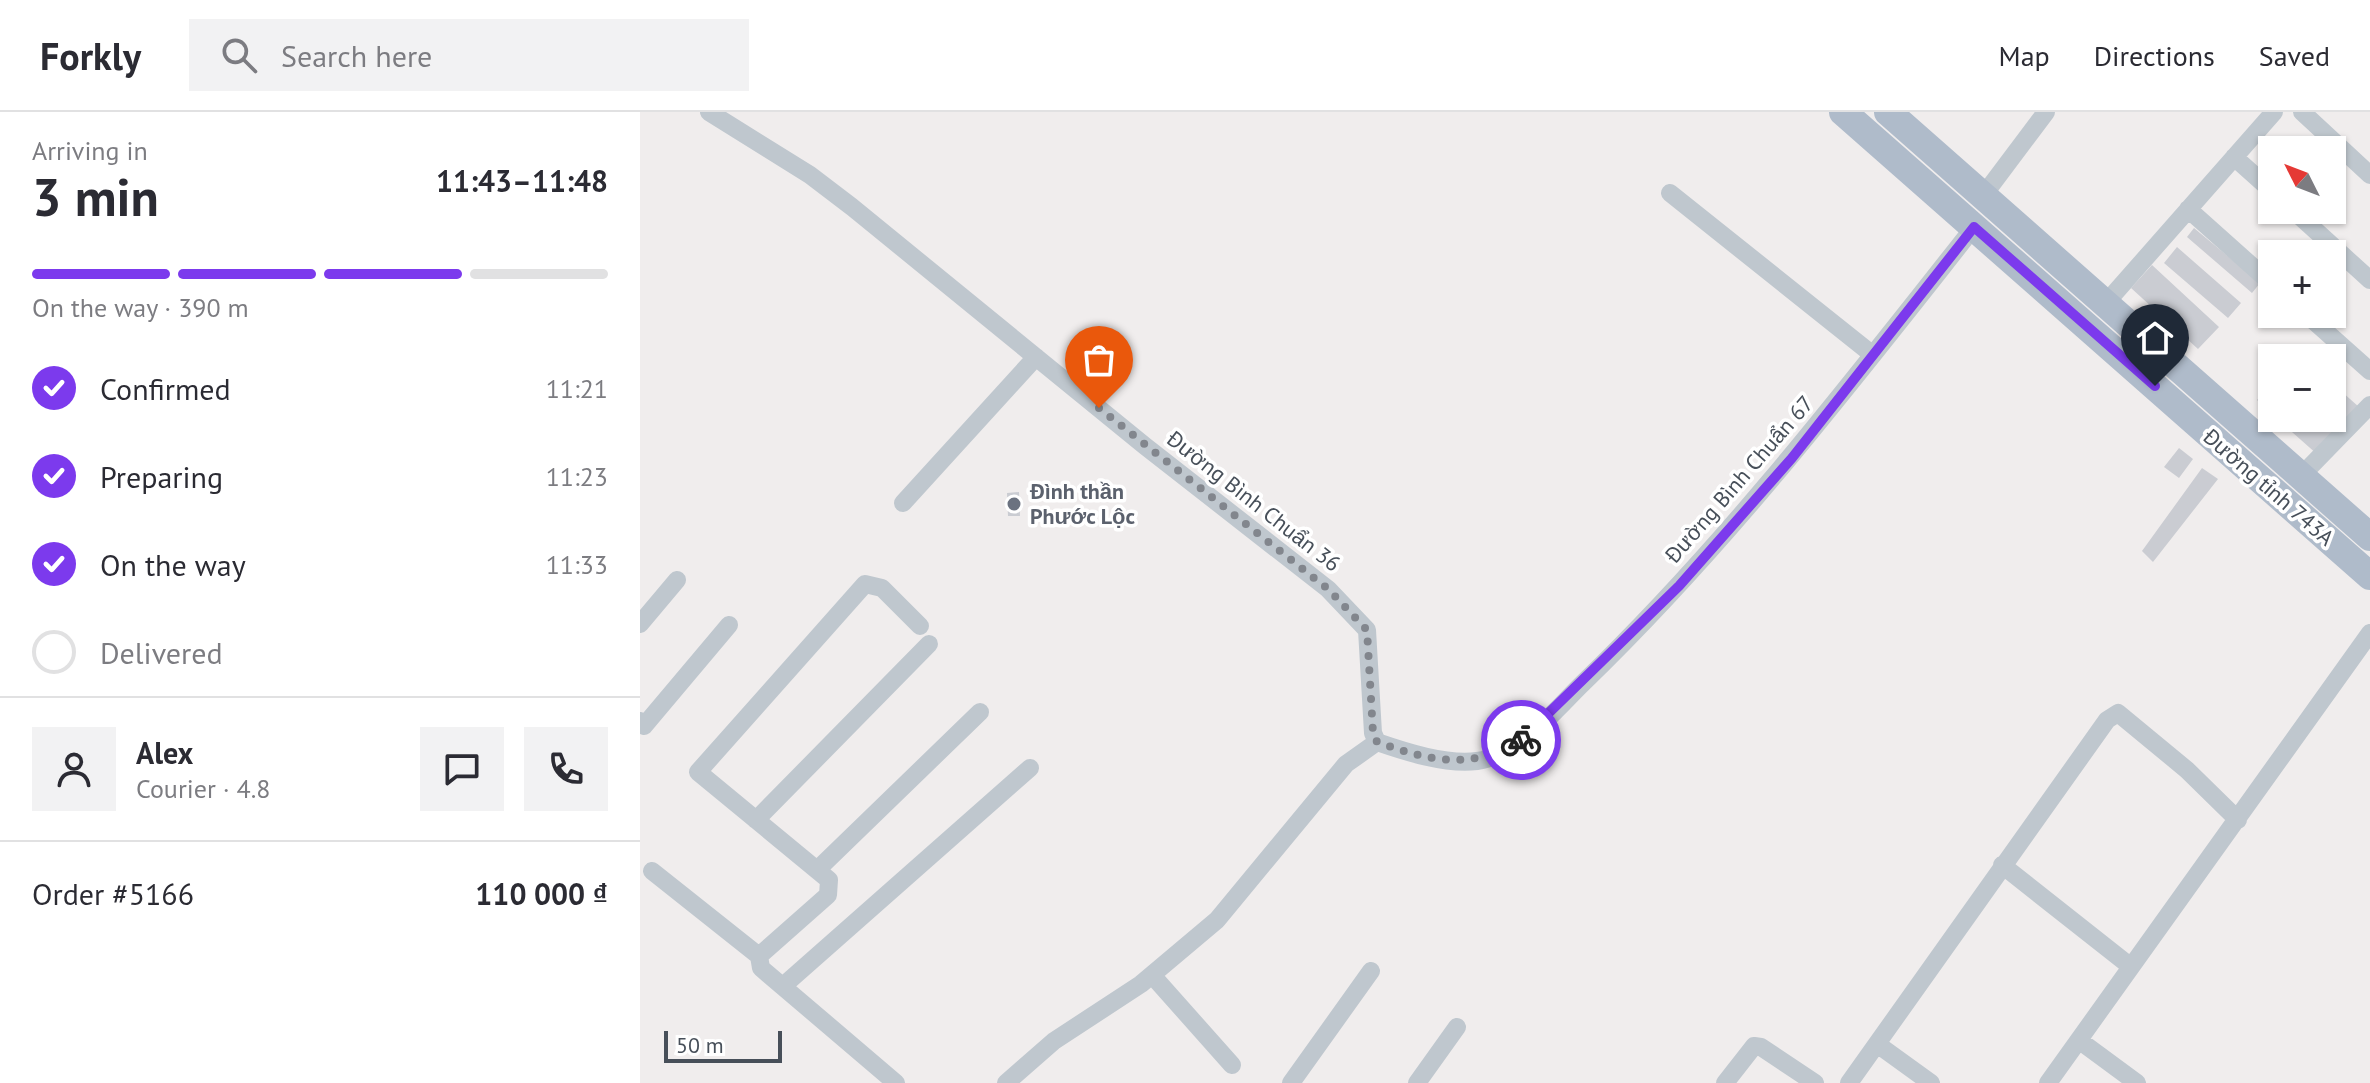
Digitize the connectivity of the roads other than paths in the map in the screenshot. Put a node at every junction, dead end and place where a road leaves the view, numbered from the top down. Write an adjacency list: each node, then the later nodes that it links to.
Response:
1 (709, 112): 20 (street, Đường Bình Chuẩn 36)
2 (1843, 112): 14 (main road, Đường tỉnh 743A)
3 (1888, 112): 11 (main road, Đường tỉnh 743A)
4 (2046, 112): 11 (street)
5 (2274, 112): 7 (street)
6 (2302, 112): 8 (street)
7 (2234, 157): 9 (street); 12 (street)
8 (2370, 175)
9 (2258, 178)
10 (1670, 193): 19 (street)
11 (1983, 196): 17 (main road, Đường tỉnh 743A)
12 (2188, 209): 15 (street); 17 (street)
13 (2308, 224): 16 (street)
14 (1974, 227): 19 (street, Đường Bình Chuẩn 67); 26 (main road, Đường tỉnh 743A)
15 (2258, 272)
16 (2370, 280)
17 (2105, 304): 23 (main road, Đường tỉnh 743A)
18 (2322, 328): 21 (street)
19 (1873, 355): 35 (street, Đường Bình Chuẩn 67)
20 (1036, 357): 24 (street); 35 (street, Đường Bình Chuẩn 36)
21 (2370, 371)
22 (2370, 405): 23 (street)
23 (2301, 476): 25 (main road, Đường tỉnh 743A)
24 (903, 503)
25 (2370, 537)
26 (2370, 576)
27 (677, 580): 28 (street)
28 (640, 624)
29 (729, 625): 34 (street)
30 (920, 626): 37 (street)
31 (2370, 633): 38 (street)
32 (929, 644): 37 (street)
33 (980, 712): 40 (street)
34 (640, 721)
35 (1377, 742): 45 (street)
36 (1030, 768): 46 (street)
37 (756, 820): 40 (street)
38 (2238, 820): 39 (street); 43 (street)
39 (2002, 865): 43 (street); 49 (street)
40 (817, 870): 42 (street)
41 (652, 871): 42 (street)
42 (759, 956): 46 (street)
43 (2130, 966): 48 (street)
44 (1371, 971): 53 (street)
45 (1152, 975): 50 (street); 52 (street)
46 (783, 986): 51 (street)
47 (1457, 1027): 54 (street)
48 (2080, 1041): 59 (street); 60 (street)
49 (1877, 1044): 57 (street); 58 (street)
50 (1232, 1065)
51 (896, 1083)
52 (1006, 1083)
53 (1291, 1083)
54 (1417, 1083)
55 (1725, 1083): 56 (street)
56 (1815, 1083)
57 (1849, 1083)
58 (1931, 1083)
59 (2048, 1083)
60 (2137, 1083)

